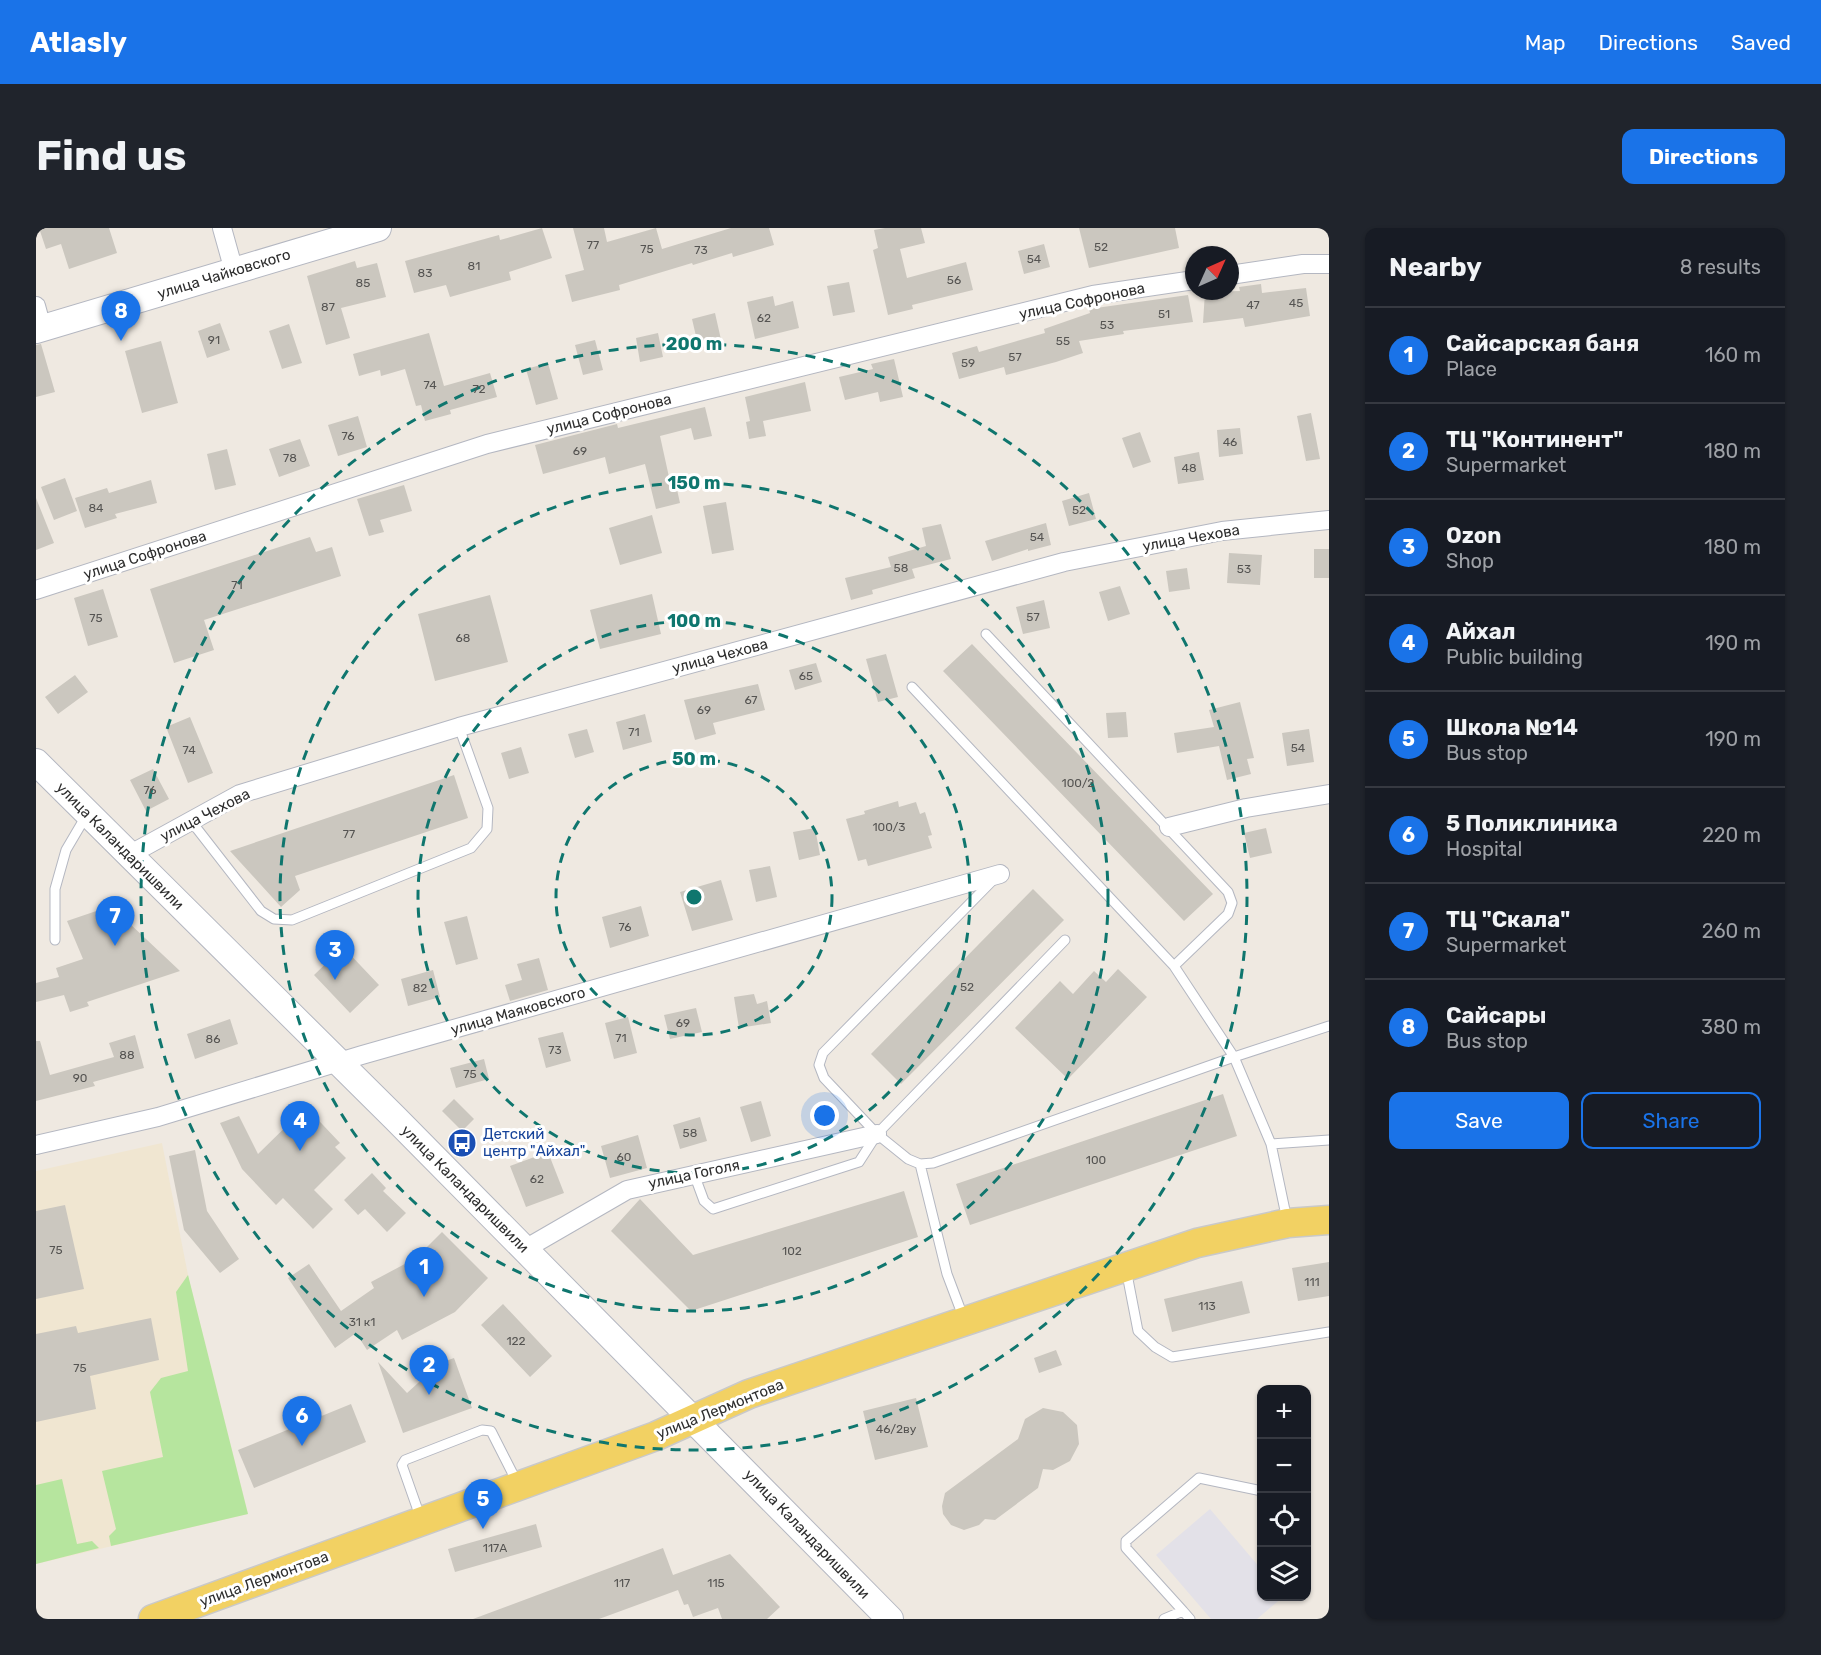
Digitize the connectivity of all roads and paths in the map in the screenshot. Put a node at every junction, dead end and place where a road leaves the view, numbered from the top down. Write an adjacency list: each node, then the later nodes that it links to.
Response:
1 (222, 228): 4 (street)
2 (378, 228): 4 (street, улица Чайковского)
3 (1329, 264): 5 (street)
4 (234, 271): 7 (street, улица Чайковского)
5 (1239, 274)
6 (1185, 281): 9 (street, улица Софронова)
7 (38, 321)
8 (1329, 520): 12 (street, улица Чехова)
9 (36, 590)
10 (987, 634): 17 (lane)
11 (912, 687): 22 (lane)
12 (459, 727): 16 (street, улица Чехова); 16 (lane)
13 (36, 762): 15 (street, улица Каландаришвили)
14 (1329, 794): 17 (street)
15 (87, 814): 18 (street, улица Каландаришвили); 21 (lane)
16 (191, 821): 18 (street, улица Чехова)
17 (1169, 827): 22 (lane)
18 (129, 855): 25 (street, улица Каландаришвили)
19 (1000, 874): 25 (street, улица Маяковского); 26 (lane)
20 (1065, 939): 26 (lane)
21 (55, 940)
22 (1174, 966): 24 (lane)
23 (1329, 1026): 24 (lane)
24 (1234, 1057): 28 (lane); 30 (lane)
25 (339, 1062): 29 (street, улица Маяковского); 34 (street, улица Каландаришвили)
26 (877, 1134): 30 (lane); 31 (street, улица Гоголя); 31 (lane)
27 (1329, 1140): 28 (lane)
28 (1271, 1143): 33 (lane)
29 (36, 1145)
30 (920, 1164): 36 (lane)
31 (694, 1173): 34 (street, улица Гоголя)
32 (1329, 1220): 33 (main road, улица Лермонтова)
33 (1288, 1223): 35 (main road, улица Лермонтова)
34 (525, 1249): 38 (street, улица Каландаришвили)
35 (1126, 1267): 36 (main road, улица Лермонтова); 37 (lane)
36 (965, 1322): 38 (main road, улица Лермонтова)
37 (1329, 1332)
38 (692, 1420): 39 (main road, улица Лермонтова); 43 (street, улица Каландаришвили)
39 (519, 1486): 41 (main road, улица Лермонтова); 41 (lane)
40 (1257, 1490): 42 (lane)
41 (422, 1521): 44 (main road, улица Лермонтова)
42 (1186, 1615): 45 (lane)
43 (882, 1617)
44 (153, 1619)
45 (1164, 1619)

